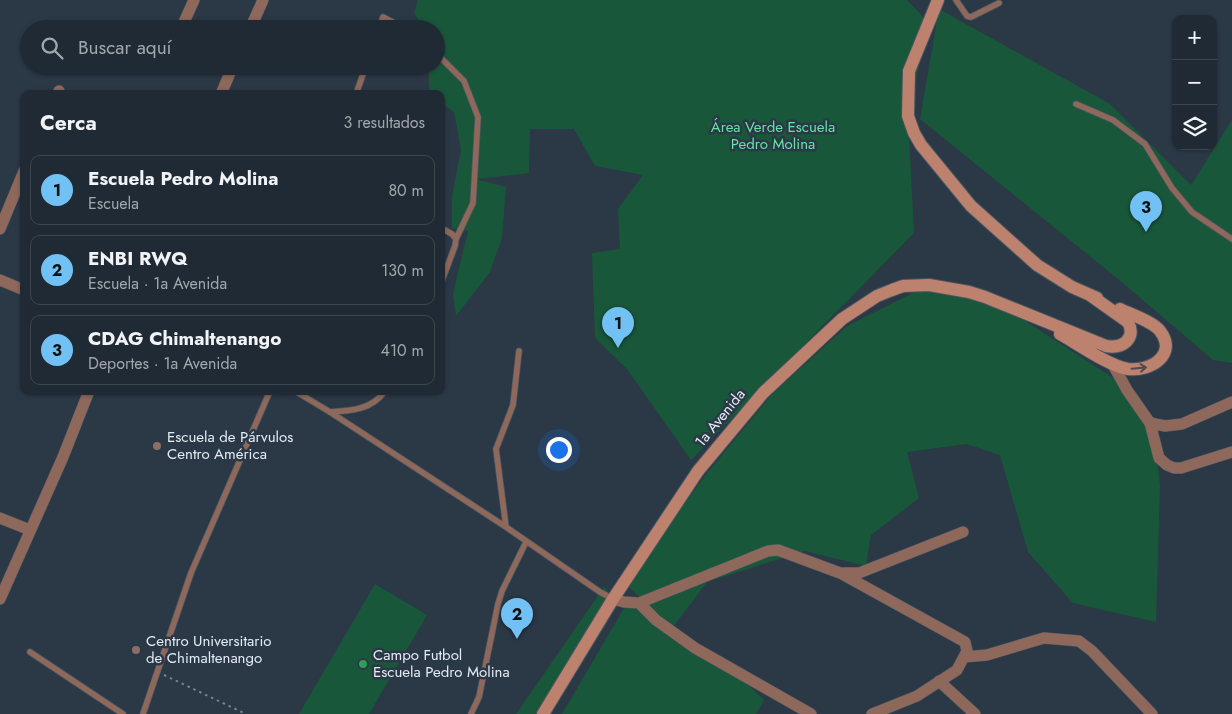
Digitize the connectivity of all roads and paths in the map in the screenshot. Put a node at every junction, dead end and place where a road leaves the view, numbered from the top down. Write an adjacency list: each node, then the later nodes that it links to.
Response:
1 (194, 0): 6 (street)
2 (263, 0): 7 (street)
3 (938, 0): 22 (main road, 1a Avenida)
4 (956, 0): 5 (lane)
5 (999, 3)
6 (185, 20)
7 (254, 20)
8 (445, 61): 17 (lane)
9 (229, 75): 11 (street)
10 (363, 75): 12 (lane)
11 (223, 90)
12 (357, 90)
13 (1076, 104): 18 (lane)
14 (20, 182): 15 (street)
15 (0, 229)
16 (445, 230): 17 (lane)
17 (456, 239): 19 (lane)
18 (1232, 239)
19 (445, 272)
20 (0, 280): 21 (street)
21 (20, 288)
22 (1090, 295): 23 (main road, 1a Avenida); 25 (main road, 1a Avenida, one-way to 22)
23 (1018, 310): 25 (main road, 1a Avenida); 40 (main road, 1a Avenida)
24 (519, 350): 35 (lane)
25 (1112, 363): 32 (street)
26 (87, 395): 36 (street)
27 (268, 395): 45 (lane)
28 (302, 395): 31 (lane)
29 (382, 395): 31 (lane)
30 (1232, 402): 32 (street)
31 (330, 412): 35 (lane)
32 (1150, 423): 33 (street)
33 (1232, 452)
34 (0, 518): 36 (street)
35 (506, 527): 38 (lane)
36 (30, 530): 41 (street)
37 (963, 532): 39 (street)
38 (526, 542): 40 (lane); 50 (lane)
39 (840, 573): 42 (street); 44 (street)
40 (613, 598): 42 (street); 51 (main road, 1a Avenida)
41 (0, 599)
42 (639, 603): 52 (street)
43 (30, 652): 47 (lane)
44 (964, 658): 46 (street); 55 (street)
45 (157, 672): 48 (lane); 49 (path)
46 (940, 681): 53 (street); 54 (street)
47 (123, 714)
48 (143, 714)
49 (246, 714)
50 (471, 714)
51 (543, 714)
52 (811, 714)
53 (872, 714)
54 (975, 714)
55 (1152, 714)

